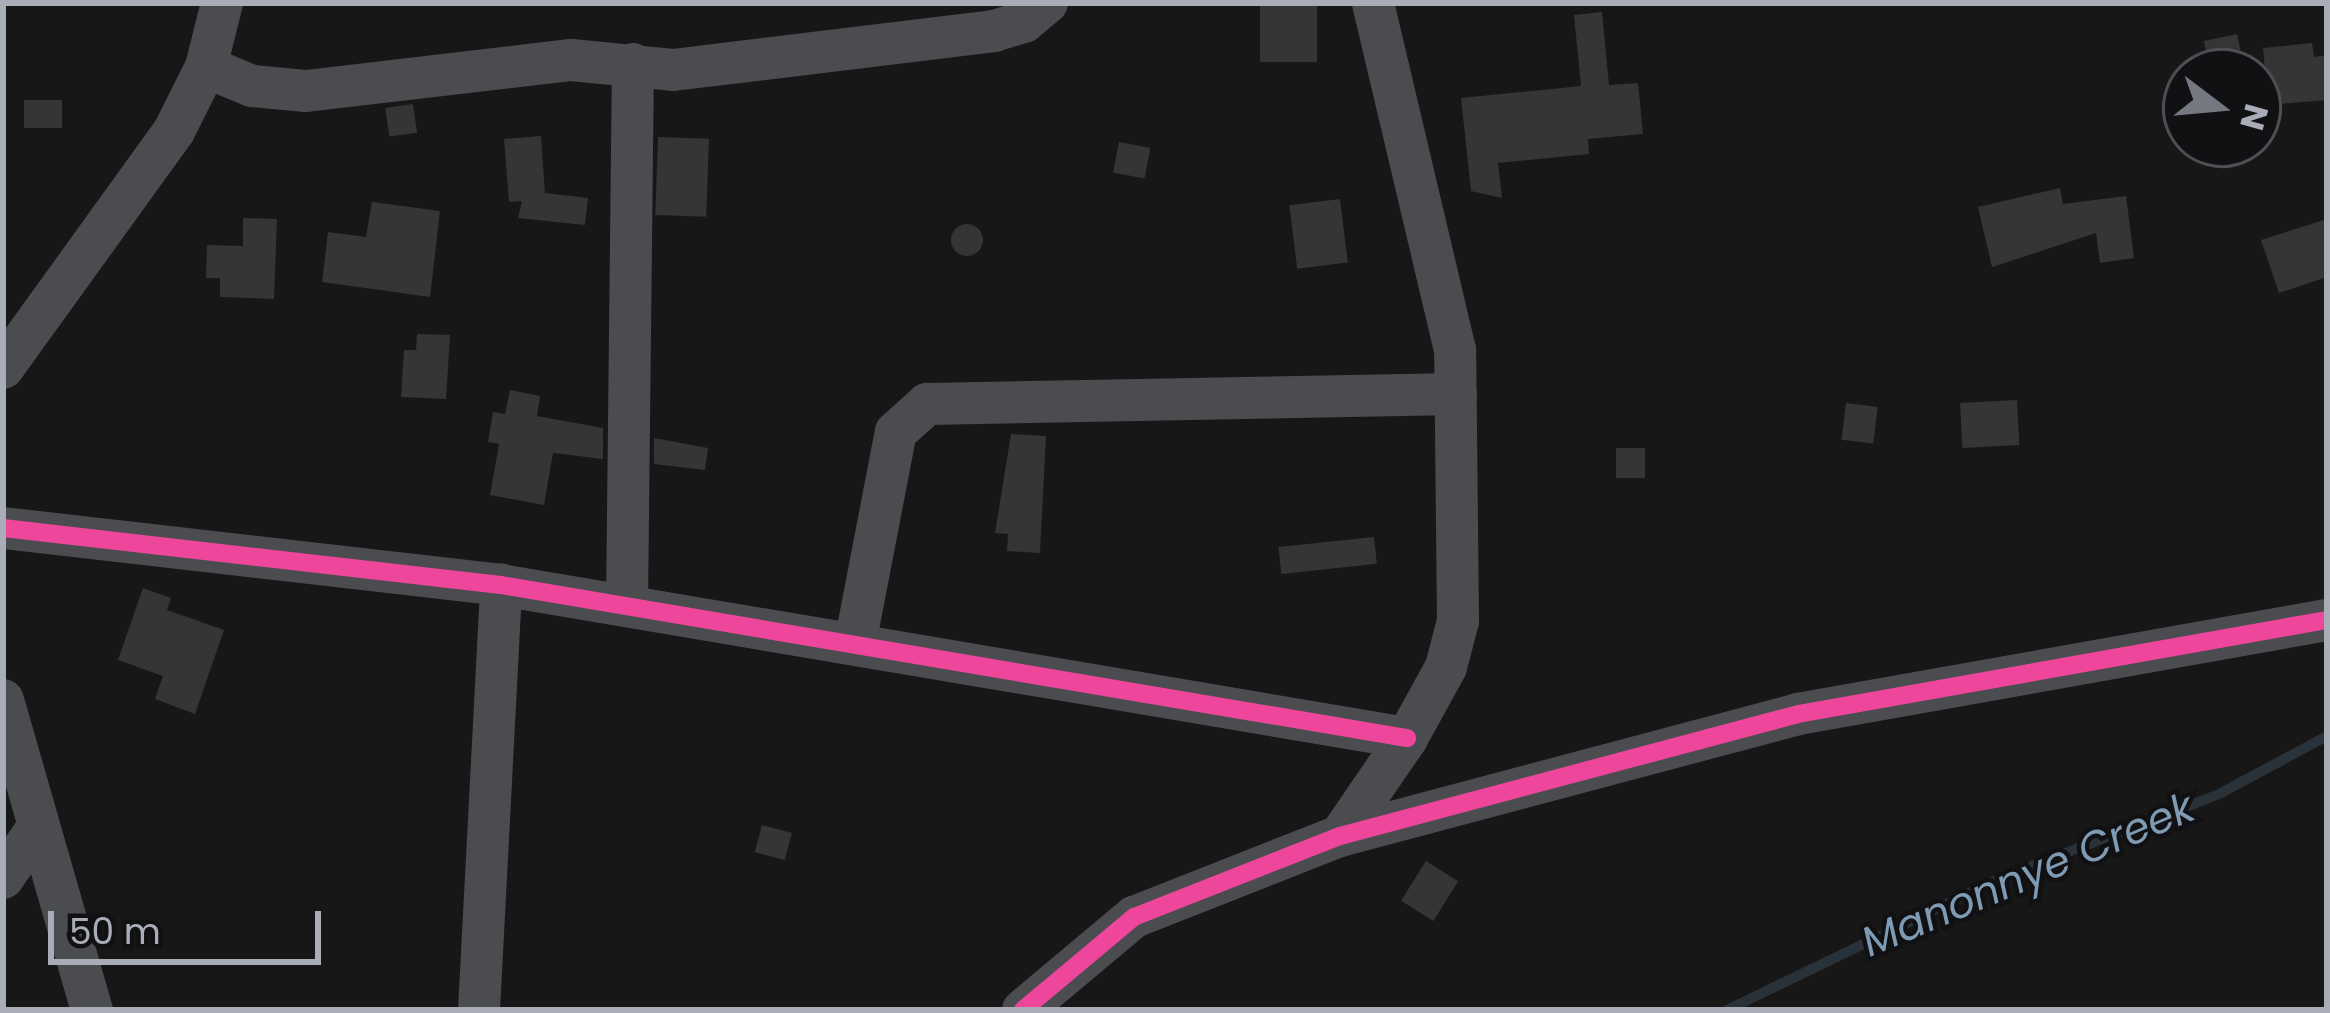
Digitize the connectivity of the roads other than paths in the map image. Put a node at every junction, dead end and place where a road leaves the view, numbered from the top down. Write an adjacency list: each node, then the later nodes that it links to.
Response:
1 (222, 3): 5 (street)
2 (1047, 3): 4 (street)
3 (1373, 3): 7 (street)
4 (633, 64): 5 (street); 10 (street)
5 (206, 67): 6 (street)
6 (3, 368)
7 (1456, 394): 12 (street); 14 (street)
8 (3, 528): 9 (street)
9 (501, 585): 10 (street); 19 (street)
10 (627, 606): 12 (street)
11 (2327, 620): 16 (street)
12 (855, 644): 14 (street)
13 (3, 700): 15 (street)
14 (1407, 738): 16 (street)
15 (38, 827): 17 (street); 18 (street)
16 (1340, 836): 20 (street)
17 (3, 878)
18 (92, 1010)
19 (479, 1010)
20 (1023, 1010)

